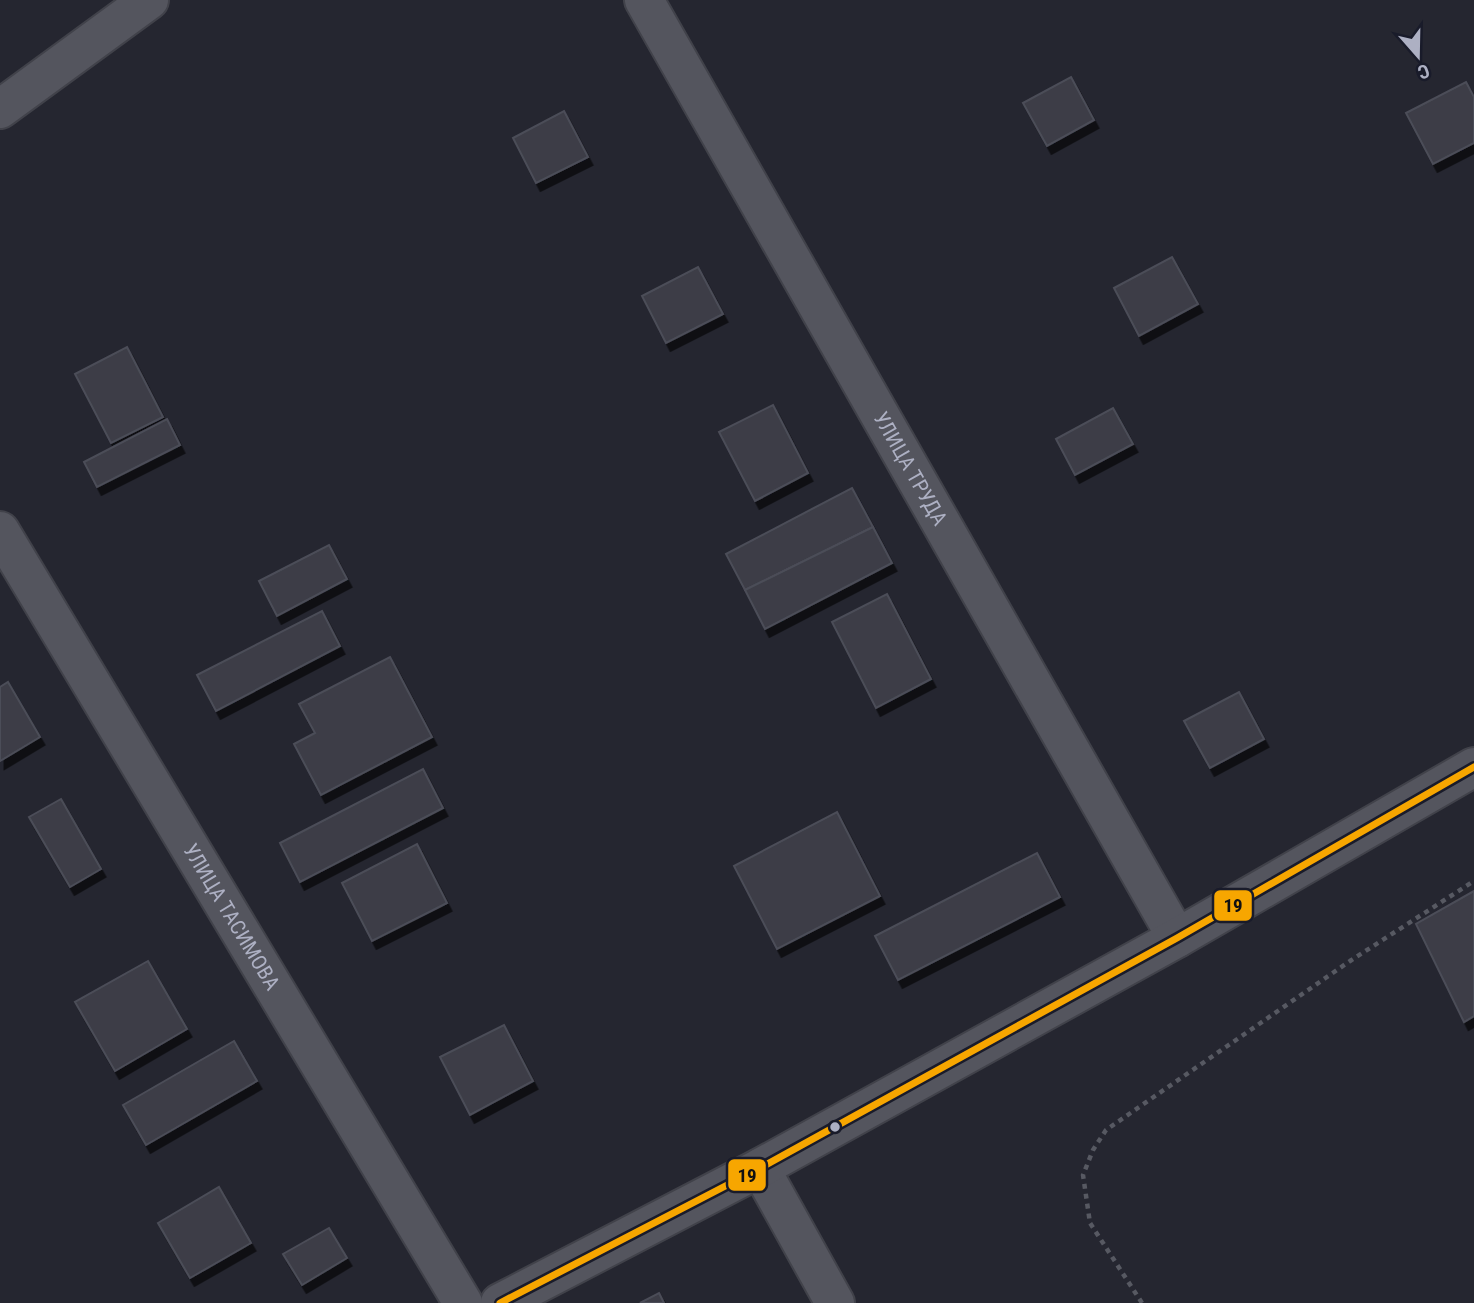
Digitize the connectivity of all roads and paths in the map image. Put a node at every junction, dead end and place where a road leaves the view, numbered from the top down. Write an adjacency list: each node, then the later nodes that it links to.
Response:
1 (149, 0): 3 (street)
2 (644, 0): 7 (street, УЛИЦА ТРУДА)
3 (0, 108)
4 (0, 531): 9 (street, УЛИЦА ТАСИМОВА)
5 (1474, 767): 7 (street)
6 (1474, 881): 12 (path)
7 (1177, 938): 8 (street)
8 (760, 1168): 10 (street); 11 (street)
9 (463, 1303)
10 (500, 1303)
11 (835, 1303)
12 (1142, 1303)

